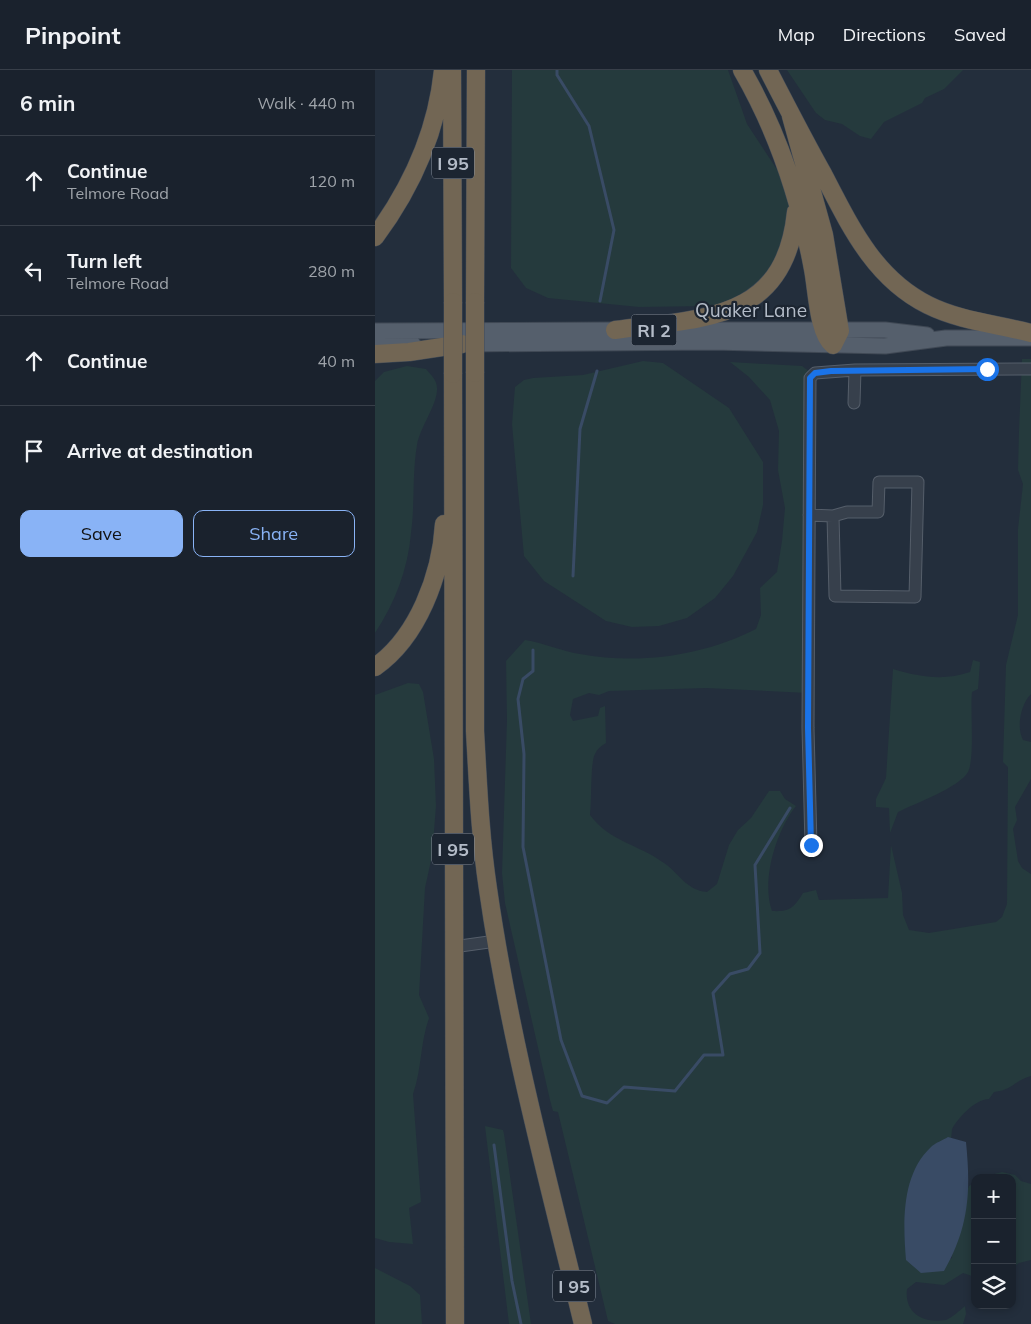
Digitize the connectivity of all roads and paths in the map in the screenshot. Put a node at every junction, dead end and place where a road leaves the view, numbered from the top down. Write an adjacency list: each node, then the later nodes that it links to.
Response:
1 (443, 70): 10 (highway)
2 (452, 70): 21 (highway, I 95, bridge)
3 (476, 70): 8 (highway, I 95)
4 (485, 70): 8 (highway)
5 (742, 70): 9 (highway)
6 (768, 70): 7 (highway)
7 (791, 116): 13 (highway); 14 (highway)
8 (476, 192): 27 (highway, I 95, bridge)
9 (797, 202): 11 (highway); 14 (highway)
10 (375, 238)
11 (615, 330): 12 (main road, Quaker Lane / RI 2); 14 (main road, Quaker Lane / RI 2)
12 (375, 331)
13 (1031, 333)
14 (832, 335): 15 (main road, Quaker Lane / RI 2); 17 (main road, Quaker Lane / RI 2)
15 (1031, 338)
16 (375, 344): 17 (main road, Quaker Lane / RI 2)
17 (463, 344): 18 (highway)
18 (375, 354)
19 (855, 370): 20 (street); 22 (street); 23 (street)
20 (1031, 370)
21 (453, 374): 25 (highway); 28 (highway, I 95)
22 (853, 403)
23 (809, 515): 24 (street); 26 (street)
24 (833, 516): 24 (street)
25 (375, 667)
26 (811, 845)
27 (496, 941): 28 (street); 30 (highway, I 95)
28 (453, 947): 29 (highway, I 95)
29 (455, 1324)
30 (583, 1324)

